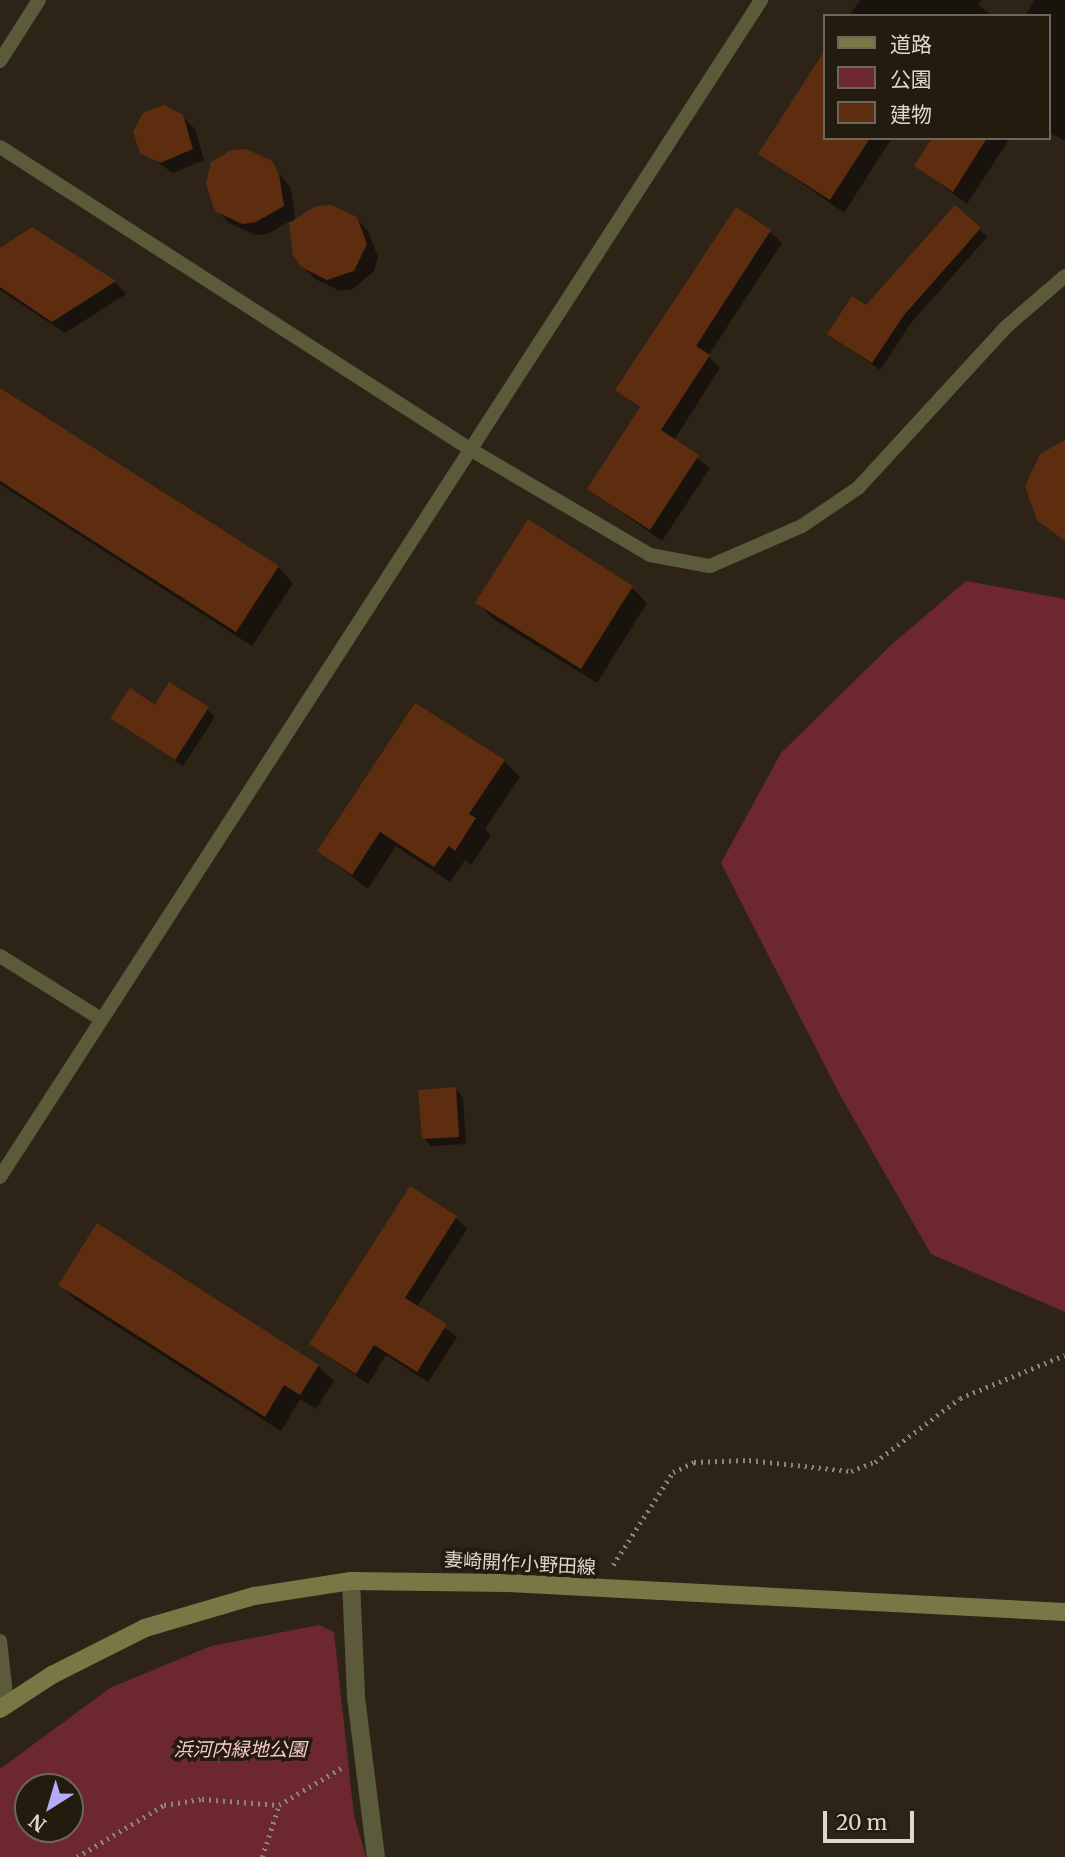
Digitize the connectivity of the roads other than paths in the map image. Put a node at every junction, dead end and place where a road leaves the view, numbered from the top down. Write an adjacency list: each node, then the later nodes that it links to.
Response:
1 (39, 0): 3 (lane)
2 (761, 0): 6 (lane)
3 (0, 61)
4 (0, 147): 6 (lane)
5 (1065, 276): 6 (lane)
6 (473, 451): 8 (lane)
7 (0, 956): 8 (lane)
8 (101, 1019): 9 (lane)
9 (0, 1177)
10 (351, 1581): 11 (main road, 妻崎開作小野田線); 13 (main road, 妻崎開作小野田線); 14 (street)
11 (1065, 1612)
12 (0, 1641): 13 (lane)
13 (2, 1699)
14 (376, 1857)

